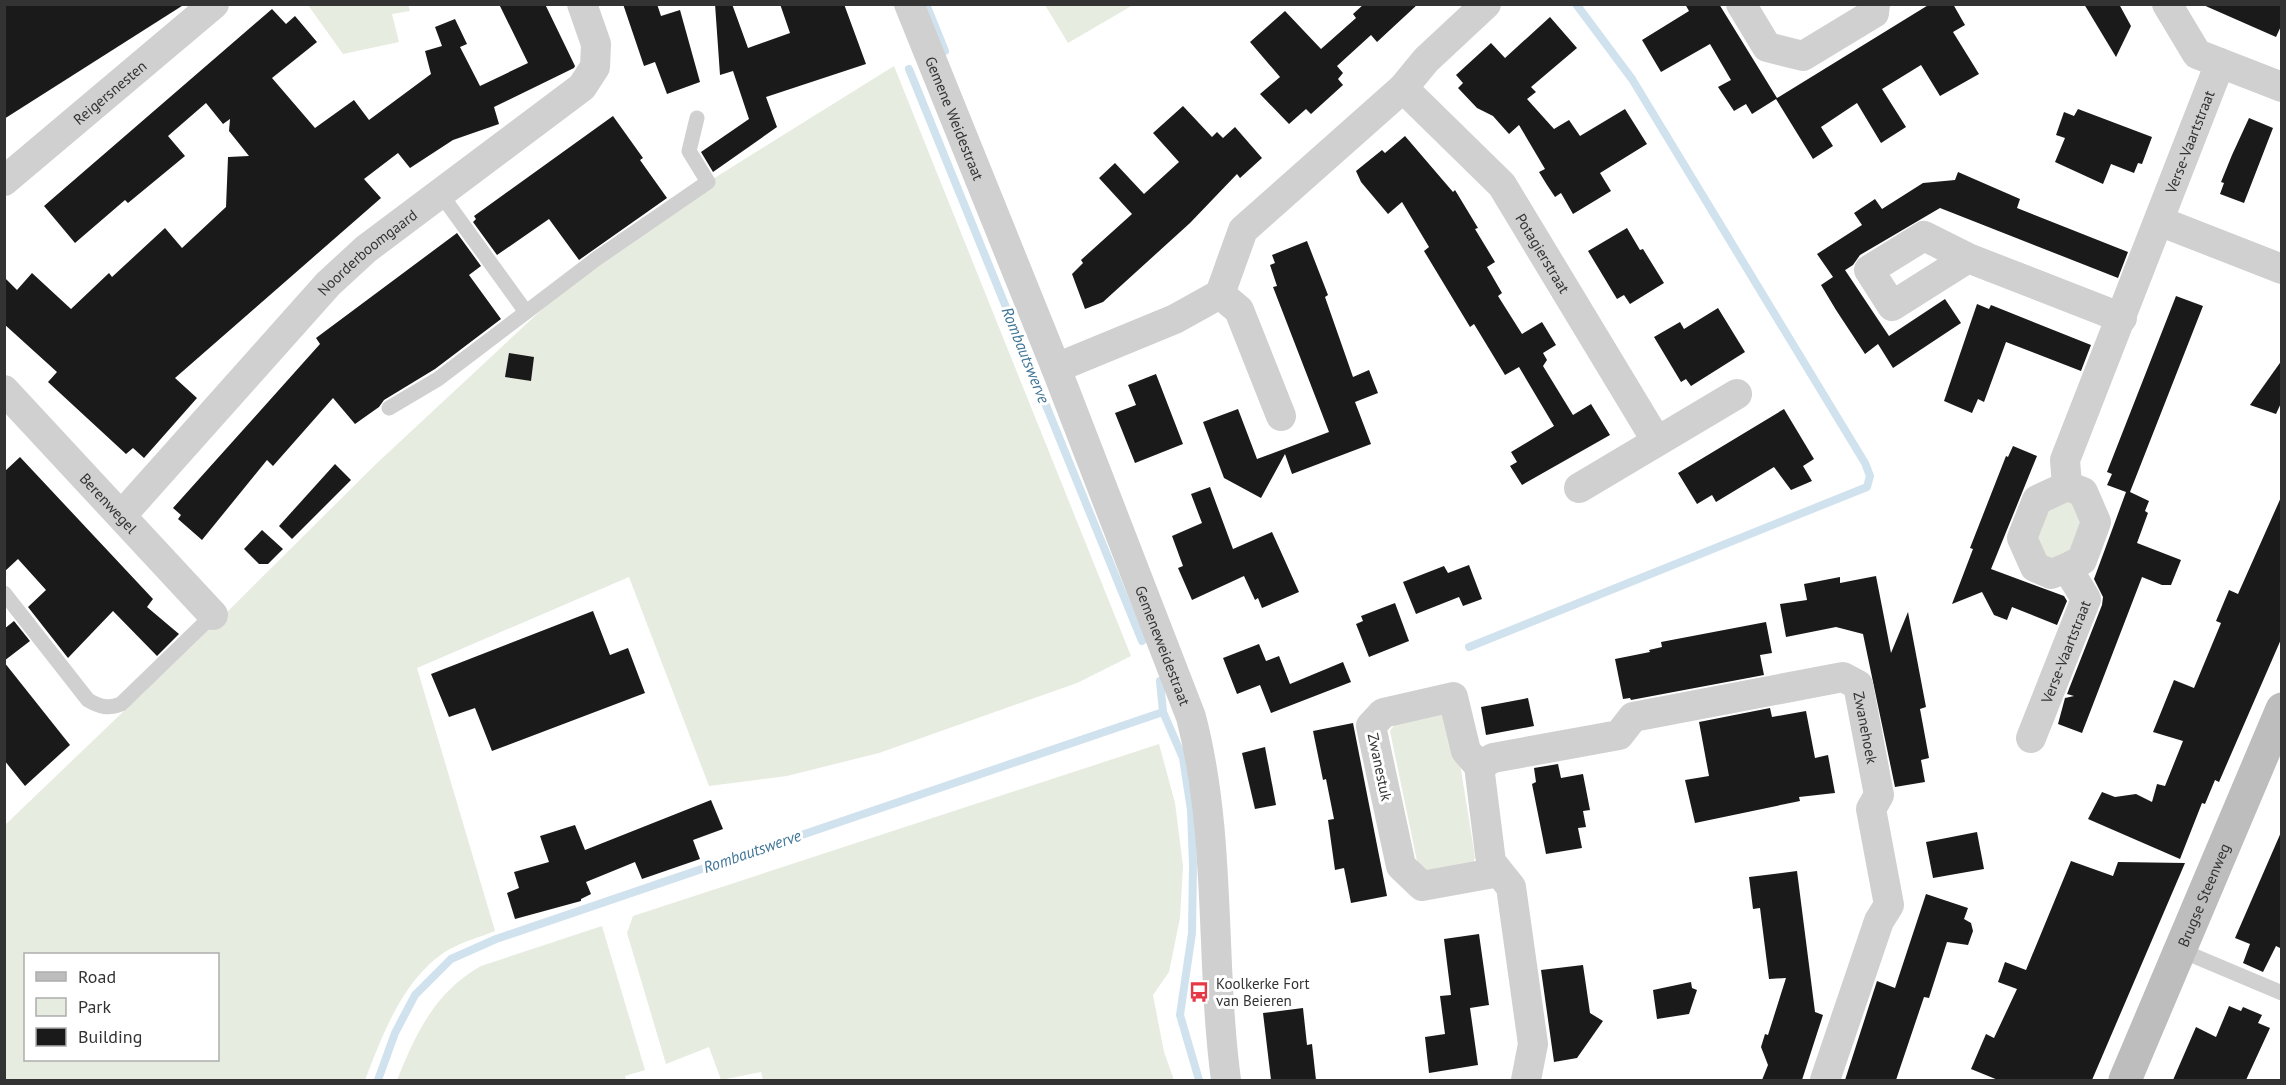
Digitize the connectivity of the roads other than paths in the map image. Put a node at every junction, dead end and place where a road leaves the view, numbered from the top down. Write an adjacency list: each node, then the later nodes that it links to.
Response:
1 (214, 4): 12 (street, Reigersnesten)
2 (582, 4): 13 (street, Noorderboomgaard)
3 (909, 4): 15 (street, Gemene Weidestraat)
4 (1486, 4): 9 (street)
5 (1740, 4): 6 (street)
6 (1875, 4)
7 (2167, 4): 8 (street)
8 (2220, 63): 10 (street); 14 (street, Verse-Vaartstraat)
9 (1403, 87): 18 (street); 26 (street, Potagierstraat)
10 (2282, 87)
11 (697, 118): 19 (lane)
12 (4, 181)
13 (440, 193): 19 (lane); 29 (street, Noorderboomgaard)
14 (2159, 221): 17 (street); 20 (street, Verse-Vaartstraat)
15 (1000, 233): 21 (street, Gemeneweidestraat)
16 (1968, 258): 20 (street)
17 (2282, 269)
18 (1220, 294): 21 (street); 25 (street)
19 (526, 312): 24 (lane)
20 (2122, 318): 27 (street, Verse-Vaartstraat)
21 (1056, 368): 39 (street, Gemeneweidestraat)
22 (4, 390): 29 (street, Berenwegel)
23 (1737, 394): 26 (street)
24 (389, 408)
25 (1281, 416)
26 (1656, 440): 28 (street)
27 (2067, 486): 30 (street); 30 (street)
28 (1580, 488)
29 (122, 515): 32 (street, Berenwegel)
30 (2067, 568): 34 (street, Verse-Vaartstraat)
31 (4, 593): 32 (lane)
32 (213, 615)
33 (2282, 710): 37 (main road, Brugse Steenweg)
34 (2031, 738)
35 (1479, 766): 36 (street, Zwanestuk); 36 (street, Zwanestuk); 41 (street, Zwanehoek)
36 (1499, 872): 40 (street, Zwanestuk)
37 (2180, 950): 38 (lane); 42 (main road, Brugse Steenweg)
38 (2282, 993)
39 (1226, 1080)
40 (1526, 1080)
41 (1825, 1080)
42 (2125, 1080)

